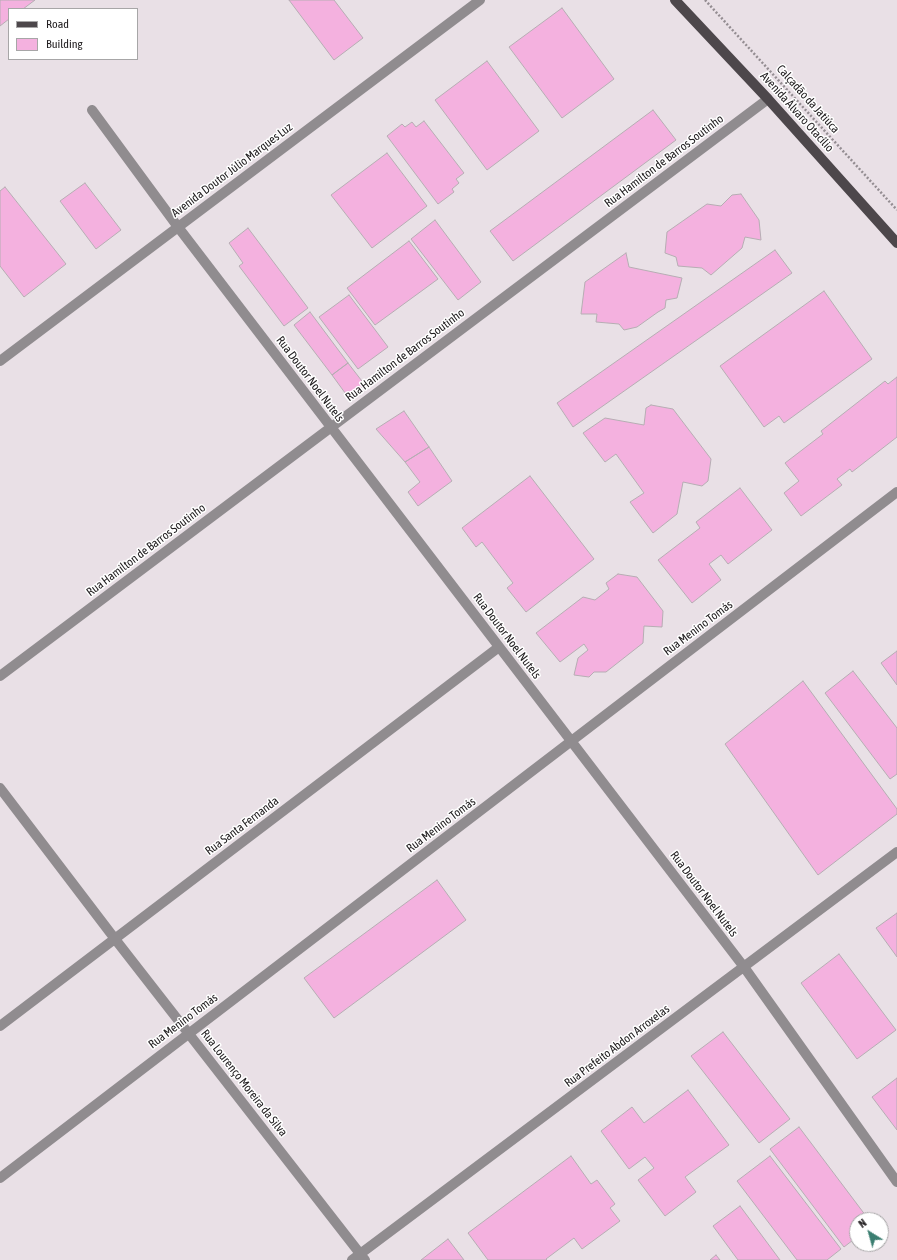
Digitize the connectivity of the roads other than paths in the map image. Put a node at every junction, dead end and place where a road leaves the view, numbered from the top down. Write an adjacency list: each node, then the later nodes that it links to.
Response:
1 (480, 0): 5 (street, Avenida Doutor Júlio Marques Luz)
2 (675, 0): 3 (main road, Avenida Álvaro Otacílio)
3 (768, 99): 6 (main road, Avenida Álvaro Otacílio); 8 (street, Rua Hamilton de Barros Soutinho)
4 (92, 110): 5 (street, Rua Doutor Noel Nutels)
5 (178, 227): 7 (street, Avenida Doutor Júlio Marques Luz); 8 (street, Rua Doutor Noel Nutels)
6 (897, 243)
7 (0, 361)
8 (331, 427): 10 (street, Rua Doutor Noel Nutels); 11 (street, Rua Hamilton de Barros Soutinho)
9 (897, 492): 12 (street, Rua Menino Tomás)
10 (499, 647): 12 (street, Rua Doutor Noel Nutels); 15 (street, Rua Santa Fernanda)
11 (0, 676)
12 (571, 741): 16 (street, Rua Doutor Noel Nutels); 18 (street, Rua Menino Tomás)
13 (0, 788): 15 (street, Rua Lourenço Moreira da Silva)
14 (897, 852): 16 (street, Rua Prefeito Abdon Arroxelas)
15 (115, 939): 17 (street, Rua Santa Fernanda); 18 (street, Rua Lourenço Moreira da Silva)
16 (744, 967): 20 (street, Rua Doutor Noel Nutels); 21 (street, Rua Prefeito Abdon Arroxelas)
17 (0, 1026)
18 (189, 1034): 19 (street, Rua Menino Tomás); 21 (street, Rua Lourenço Moreira da Silva)
19 (0, 1178)
20 (897, 1182)
21 (363, 1257): 22 (street, Rua Prefeito Abdon Arroxelas)
22 (352, 1260)

